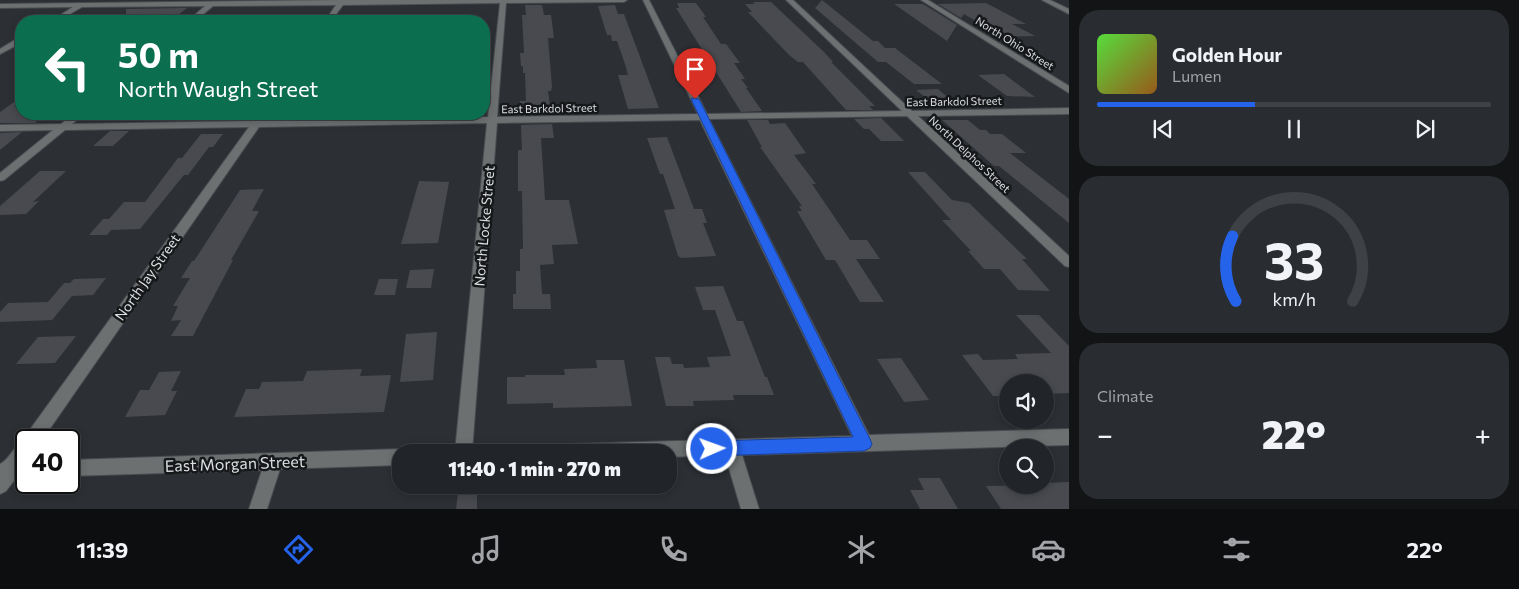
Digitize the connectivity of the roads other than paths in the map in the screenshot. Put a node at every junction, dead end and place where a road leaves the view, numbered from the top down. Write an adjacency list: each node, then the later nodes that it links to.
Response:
1 (90, 0): 11 (street)
2 (503, 0): 3 (street); 8 (street); 26 (street, North Locke Street)
3 (624, 0)
4 (646, 0): 21 (street)
5 (789, 0): 20 (street, North Delphos Street)
6 (924, 0): 18 (street, North Ohio Street)
7 (1045, 0): 12 (street)
8 (342, 1): 9 (street); 15 (street)
9 (214, 2): 11 (street); 14 (street)
10 (0, 6): 11 (street)
11 (81, 6): 13 (street)
12 (1069, 12)
13 (65, 15)
14 (198, 15)
15 (332, 15)
16 (15, 43): 17 (street)
17 (0, 52)
18 (1069, 90)
19 (1069, 111): 20 (street, East Barkdol Street)
20 (910, 113): 21 (street, East Barkdol Street); 30 (street, North Delphos Street)
21 (703, 116): 26 (street, East Barkdol Street); 34 (street)
22 (72, 120): 27 (street)
23 (234, 120): 27 (street, East Barkdol Street)
24 (258, 120): 31 (street, North Jay Street)
25 (490, 120): 26 (street, East Barkdol Street)
26 (493, 120): 33 (street, North Locke Street)
27 (63, 127): 28 (street, East Barkdol Street); 29 (street)
28 (0, 128)
29 (0, 178)
30 (1069, 263)
31 (40, 429)
32 (1069, 437): 34 (street)
33 (464, 444)
34 (864, 444): 35 (street)
35 (731, 448): 36 (street); 43 (street)
36 (677, 449)
37 (392, 458): 38 (street, East Morgan Street)
38 (274, 462): 39 (street, East Morgan Street); 42 (street)
39 (80, 468)
40 (12, 470): 41 (street)
41 (0, 485)
42 (258, 509)
43 (750, 509)

